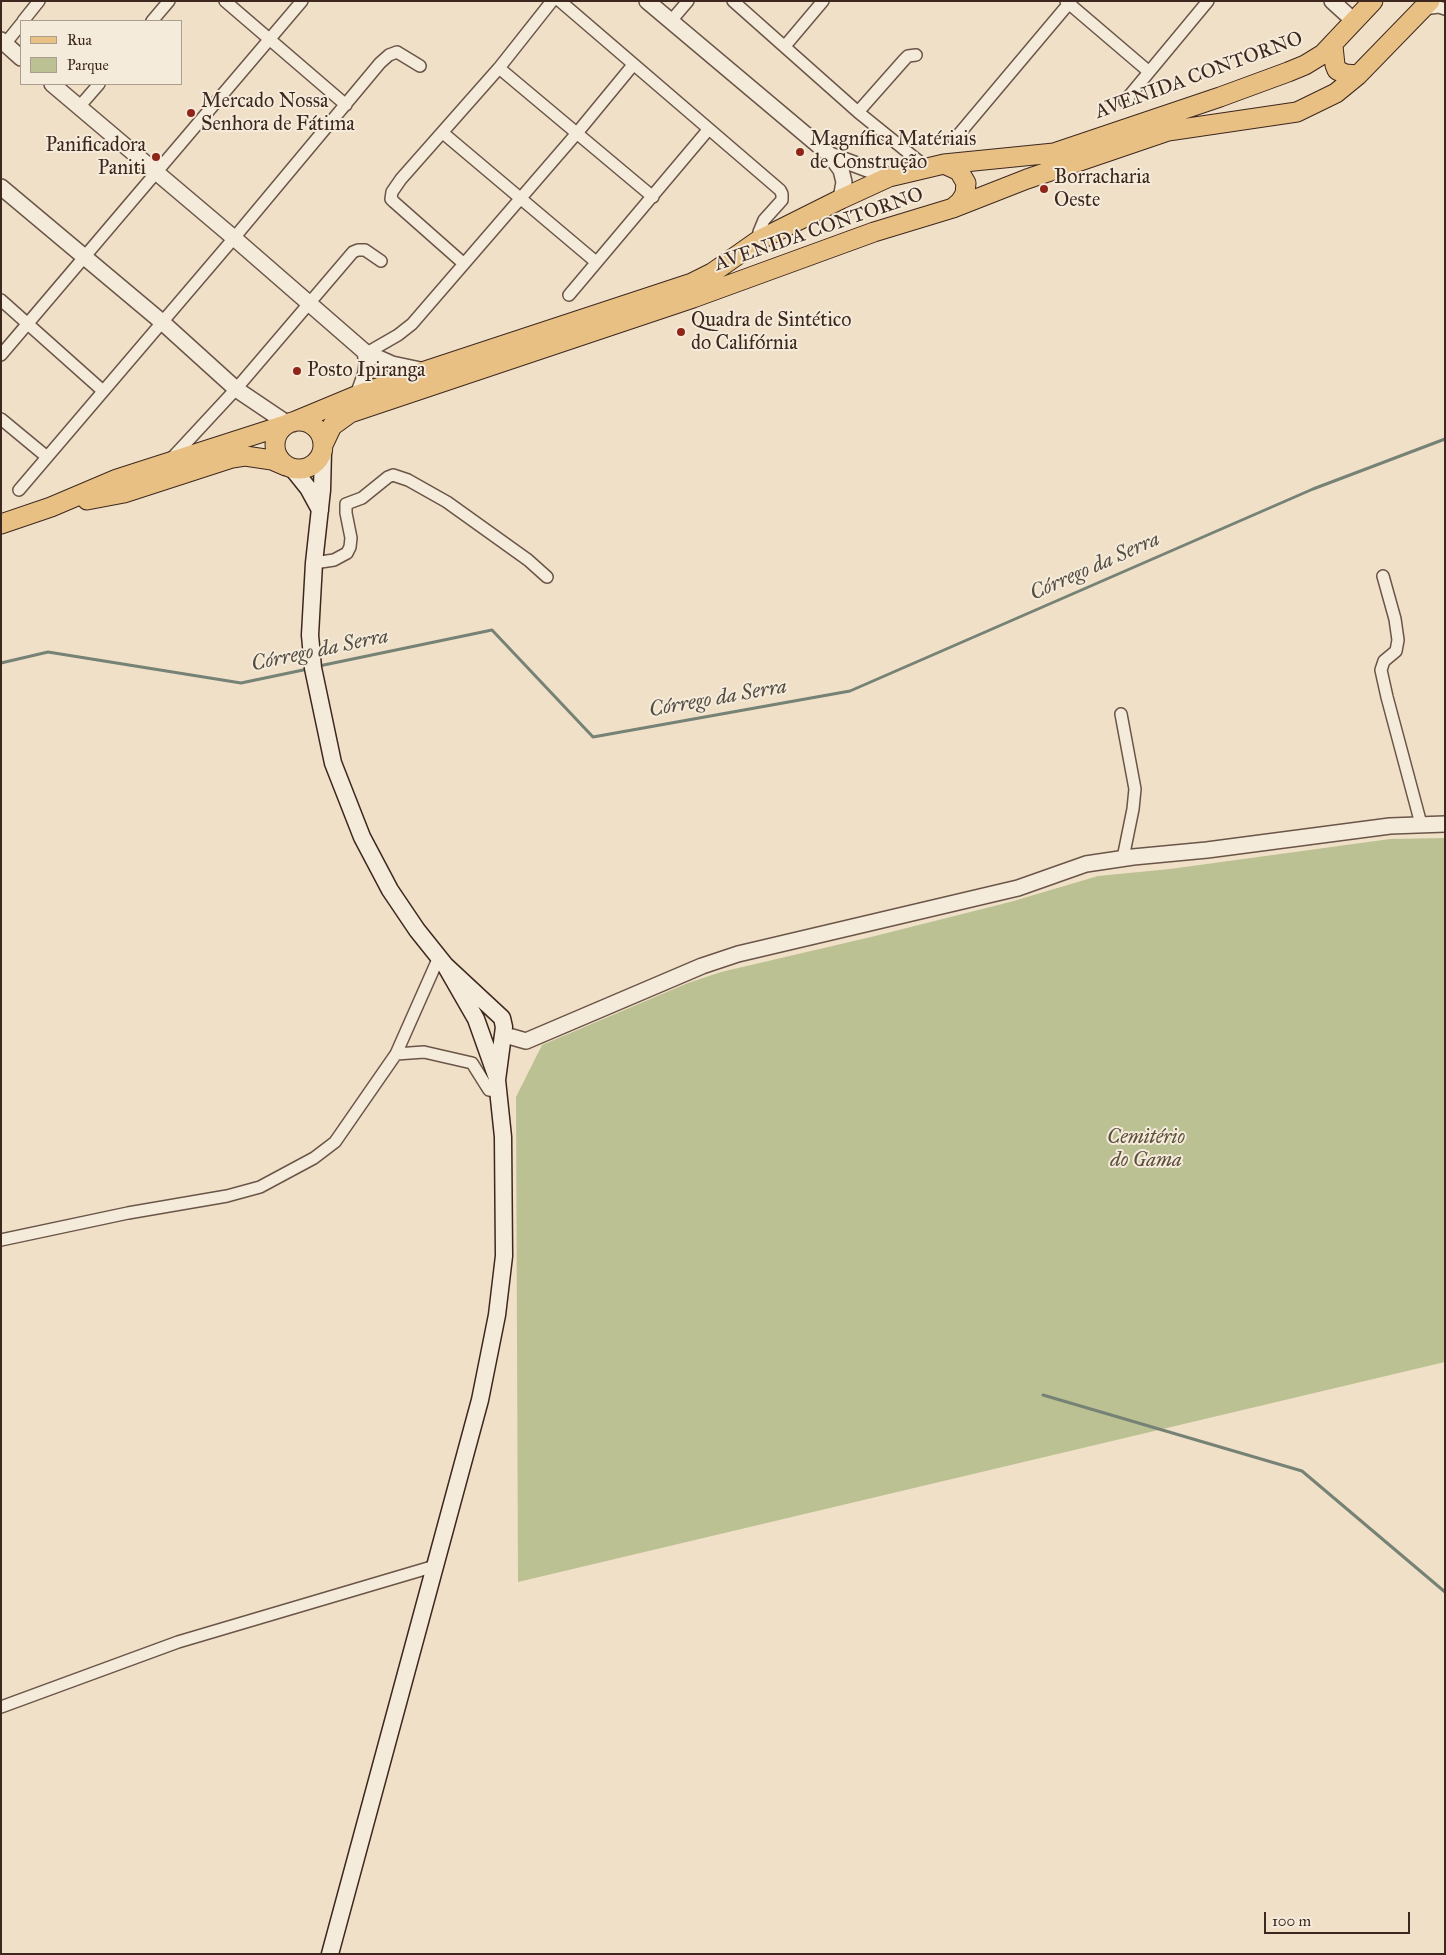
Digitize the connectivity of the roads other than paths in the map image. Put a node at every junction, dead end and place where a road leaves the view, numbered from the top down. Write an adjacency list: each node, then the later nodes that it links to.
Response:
1 (39, 1): 17 (street)
2 (170, 1): 18 (street)
3 (225, 1): 22 (street)
4 (302, 1): 22 (street)
5 (552, 1): 30 (street)
6 (560, 1): 28 (street)
7 (647, 1): 20 (street)
8 (688, 1): 20 (street)
9 (733, 1): 24 (street)
10 (823, 1): 24 (street)
11 (1208, 1): 31 (street)
12 (1332, 1): 19 (street)
13 (1373, 1): 19 (main road, AVENIDA CONTORNO)
14 (1069, 2): 31 (street); 45 (street)
15 (1425, 5): 16 (street); 32 (main road, AVENIDA CONTORNO)
16 (1445, 9)
17 (24, 20)
18 (153, 20)
19 (1354, 21): 25 (main road, AVENIDA CONTORNO)
20 (670, 22): 46 (street)
21 (20, 24): 23 (street)
22 (269, 39): 36 (street); 50 (street)
23 (3, 42): 27 (street)
24 (785, 46): 39 (street)
25 (1332, 46): 32 (main road); 38 (main road, AVENIDA CONTORNO)
26 (916, 55): 39 (street)
27 (20, 57)
28 (633, 65): 41 (street); 43 (street)
29 (420, 66): 36 (street)
30 (499, 68): 42 (street); 43 (street)
31 (1148, 71): 35 (street)
32 (1358, 75): 40 (main road, AVENIDA CONTORNO)
33 (53, 85): 37 (street)
34 (98, 85): 37 (street)
35 (1125, 101)
36 (346, 105): 57 (street)
37 (79, 107): 50 (street)
38 (1188, 107): 40 (main road); 44 (main road, AVENIDA CONTORNO)
39 (858, 112): 49 (street)
40 (1175, 129): 47 (main road, AVENIDA CONTORNO)
41 (708, 130): 53 (street); 58 (street)
42 (443, 133): 54 (street); 62 (street)
43 (577, 133): 53 (street); 54 (street)
44 (1095, 138): 47 (main road); 48 (main road, AVENIDA CONTORNO)
45 (954, 140)
46 (830, 155): 51 (street); 55 (street)
47 (1082, 161): 56 (main road, AVENIDA CONTORNO)
48 (944, 164): 49 (main road, AVENIDA CONTORNO); 56 (main road)
49 (926, 167): 51 (main road, AVENIDA CONTORNO)
50 (157, 172): 57 (street); 59 (street)
51 (890, 177): 55 (main road, AVENIDA CONTORNO)
52 (4, 194): 59 (street)
53 (653, 197): 61 (street)
54 (521, 198): 61 (street); 62 (street)
55 (841, 199): 58 (main road, AVENIDA CONTORNO)
56 (953, 208): 63 (main road, AVENIDA CONTORNO)
57 (234, 238): 66 (street); 67 (street)
58 (759, 240): 63 (main road); 71 (main road, AVENIDA CONTORNO)
59 (85, 257): 67 (street); 68 (street)
60 (381, 261): 66 (street)
61 (596, 262): 64 (street)
62 (463, 264): 69 (street)
63 (781, 266): 77 (main road, AVENIDA CONTORNO)
64 (569, 295)
65 (1, 300): 68 (street)
66 (310, 304): 69 (street); 72 (street)
67 (162, 322): 72 (street); 73 (street)
68 (28, 324): 70 (street); 73 (street)
69 (366, 353): 71 (street); 74 (street)
70 (1, 355)
71 (424, 371): 74 (main road, AVENIDA CONTORNO)
72 (236, 389): 76 (street); 79 (street)
73 (103, 391): 78 (street)
74 (358, 395): 76 (main road, AVENIDA CONTORNO)
75 (1, 419): 78 (street)
76 (290, 423): 77 (main road); 79 (main road, AVENIDA CONTORNO); 80 (main road)
77 (323, 448): 80 (main road); 83 (main road)
78 (47, 457): 81 (street)
79 (168, 463): 82 (main road, AVENIDA CONTORNO)
80 (289, 467): 82 (main road, AVENIDA CONTORNO); 83 (main road)
81 (19, 490)
82 (51, 507): 84 (main road, AVENIDA CONTORNO)
83 (320, 510): 85 (main road)
84 (1, 524)
85 (314, 562): 87 (street); 92 (main road)
86 (1383, 576): 89 (street)
87 (547, 577)
88 (1121, 714): 91 (street)
89 (1421, 824): 90 (street); 91 (street)
90 (1445, 824)
91 (1123, 858): 96 (street)
92 (442, 961): 93 (main road); 94 (main road); 97 (street)
93 (495, 1012): 94 (main road); 96 (main road)
94 (476, 1020): 95 (main road)
95 (481, 1036): 96 (main road); 98 (main road)
96 (504, 1036): 98 (main road)
97 (396, 1054): 98 (street); 99 (street)
98 (497, 1086): 100 (main road)
99 (1, 1240)
100 (434, 1566): 101 (street); 102 (main road)
101 (1, 1707)
102 (330, 1954)

